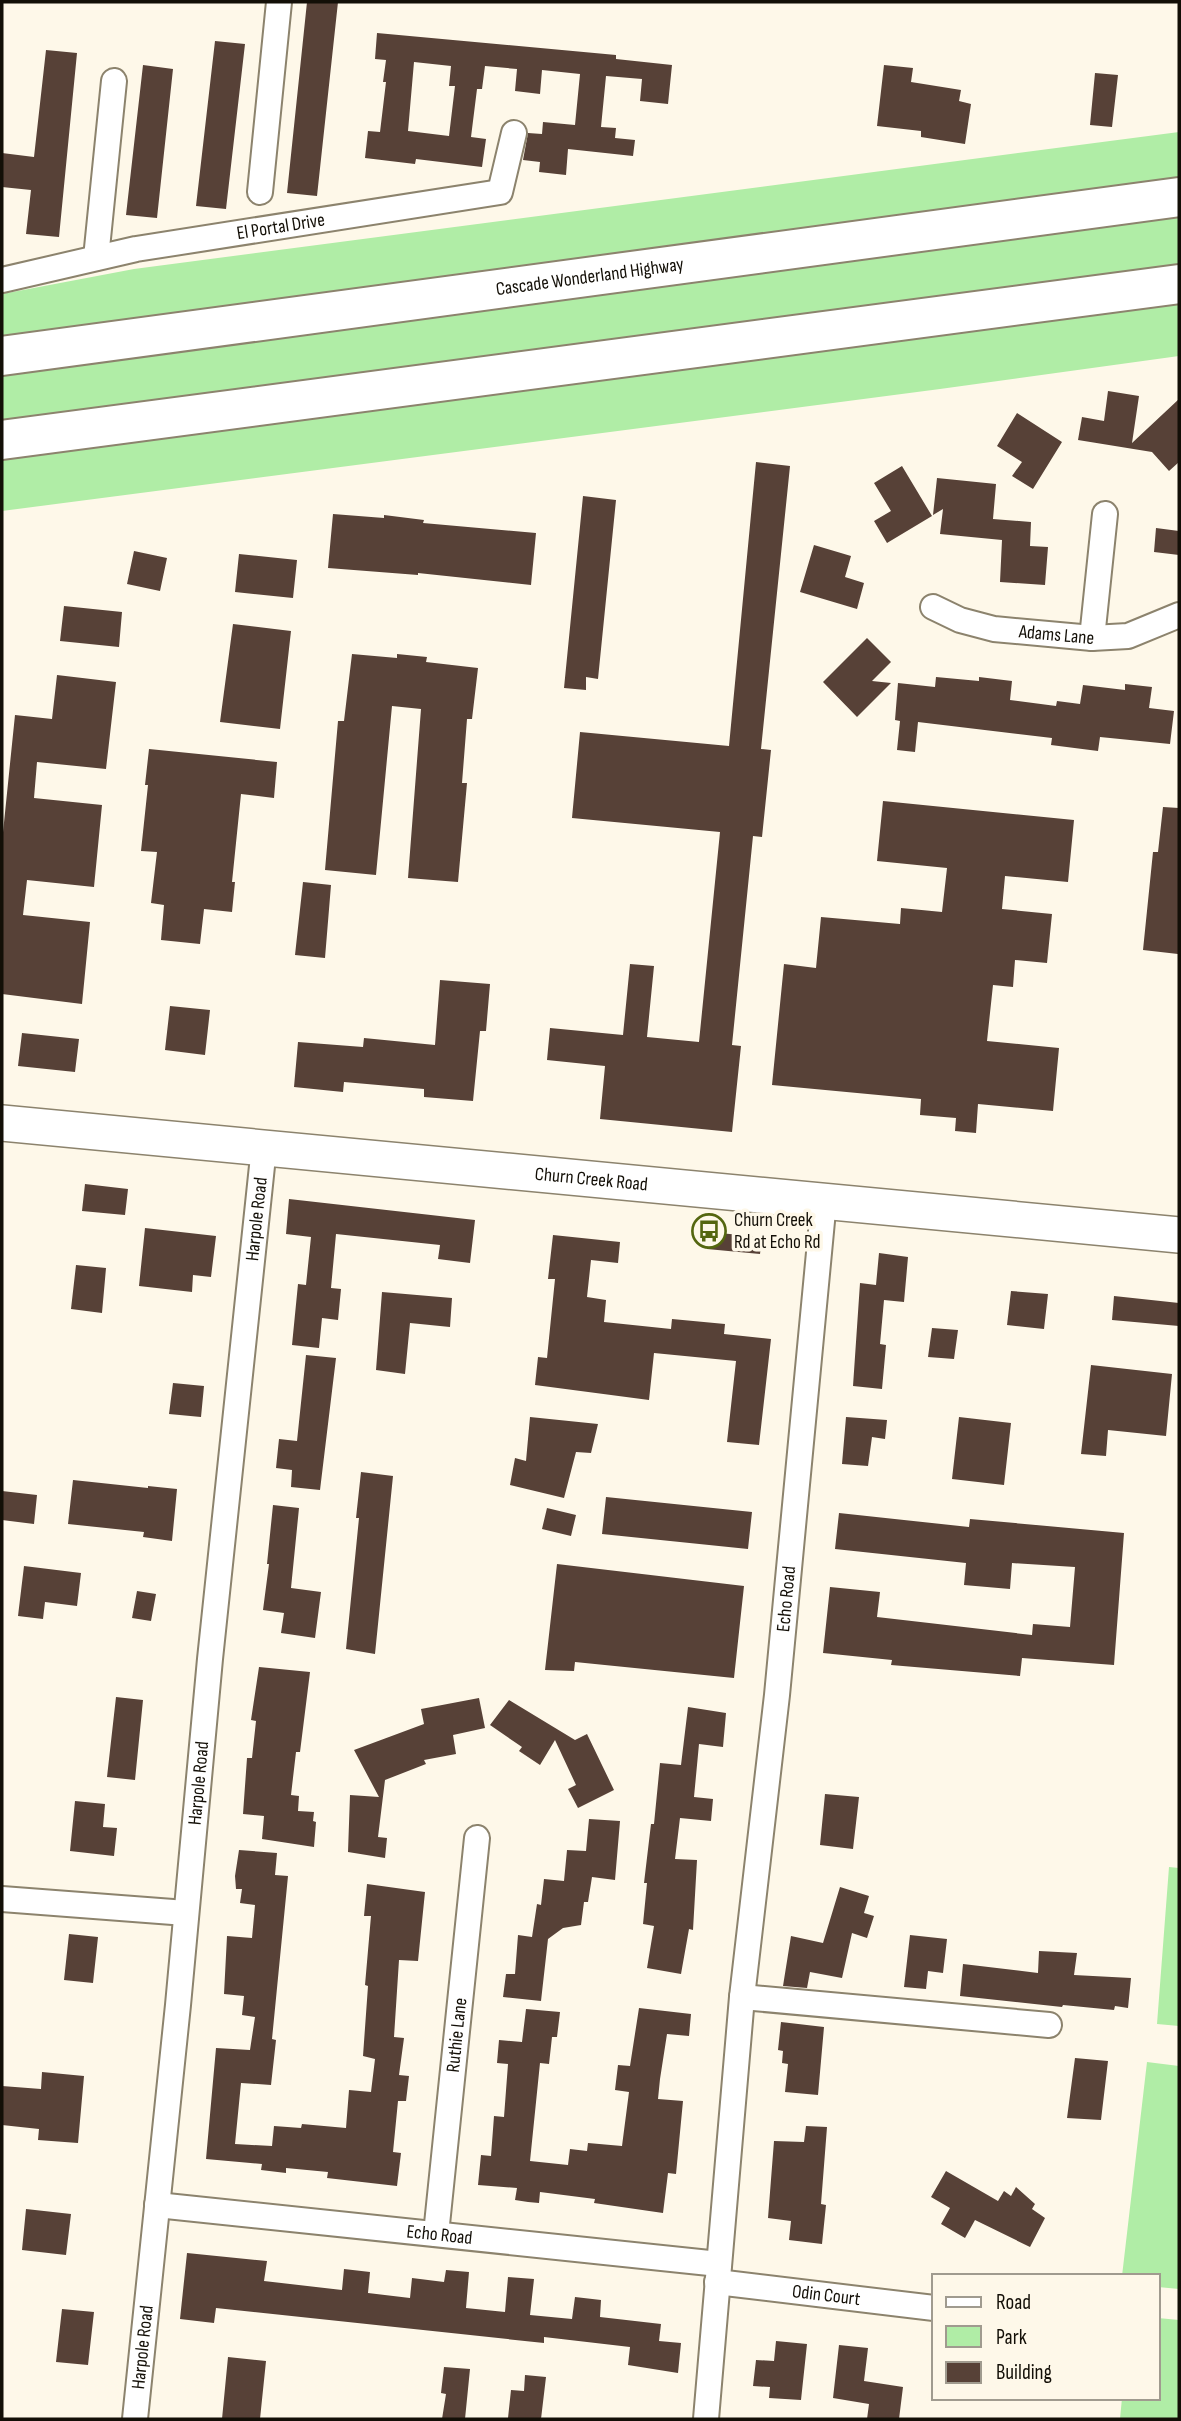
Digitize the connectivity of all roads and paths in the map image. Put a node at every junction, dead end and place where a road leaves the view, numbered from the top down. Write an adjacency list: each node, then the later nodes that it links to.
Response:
1 (279, 2): 4 (street)
2 (114, 81): 6 (street)
3 (514, 133): 6 (street, El Portal Drive)
4 (261, 192)
5 (1179, 197): 9 (highway, Cascade Wonderland Highway)
6 (96, 258): 7 (street, El Portal Drive)
7 (2, 280)
8 (1179, 284): 10 (highway)
9 (2, 356)
10 (2, 439)
11 (1105, 514): 14 (street)
12 (933, 607): 14 (street, Adams Lane)
13 (1179, 615): 14 (street, Adams Lane)
14 (1092, 638)
15 (2, 1123): 16 (main road, Churn Creek Road)
16 (264, 1147): 17 (main road, Churn Creek Road); 21 (street, Harpole Road)
17 (824, 1200): 18 (main road, Churn Creek Road); 22 (street, Echo Road)
18 (1179, 1234)
19 (477, 1838): 25 (street, Ruthie Lane)
20 (2, 1899): 21 (street)
21 (186, 1913): 24 (street, Harpole Road)
22 (742, 1997): 23 (street); 26 (street, Echo Road)
23 (1049, 2025)
24 (157, 2206): 25 (street, Echo Road); 29 (street, Harpole Road)
25 (436, 2234): 26 (street, Echo Road)
26 (718, 2273): 27 (street, Odin Court); 28 (street, Echo Road)
27 (932, 2308)
28 (707, 2413)
29 (135, 2419)

